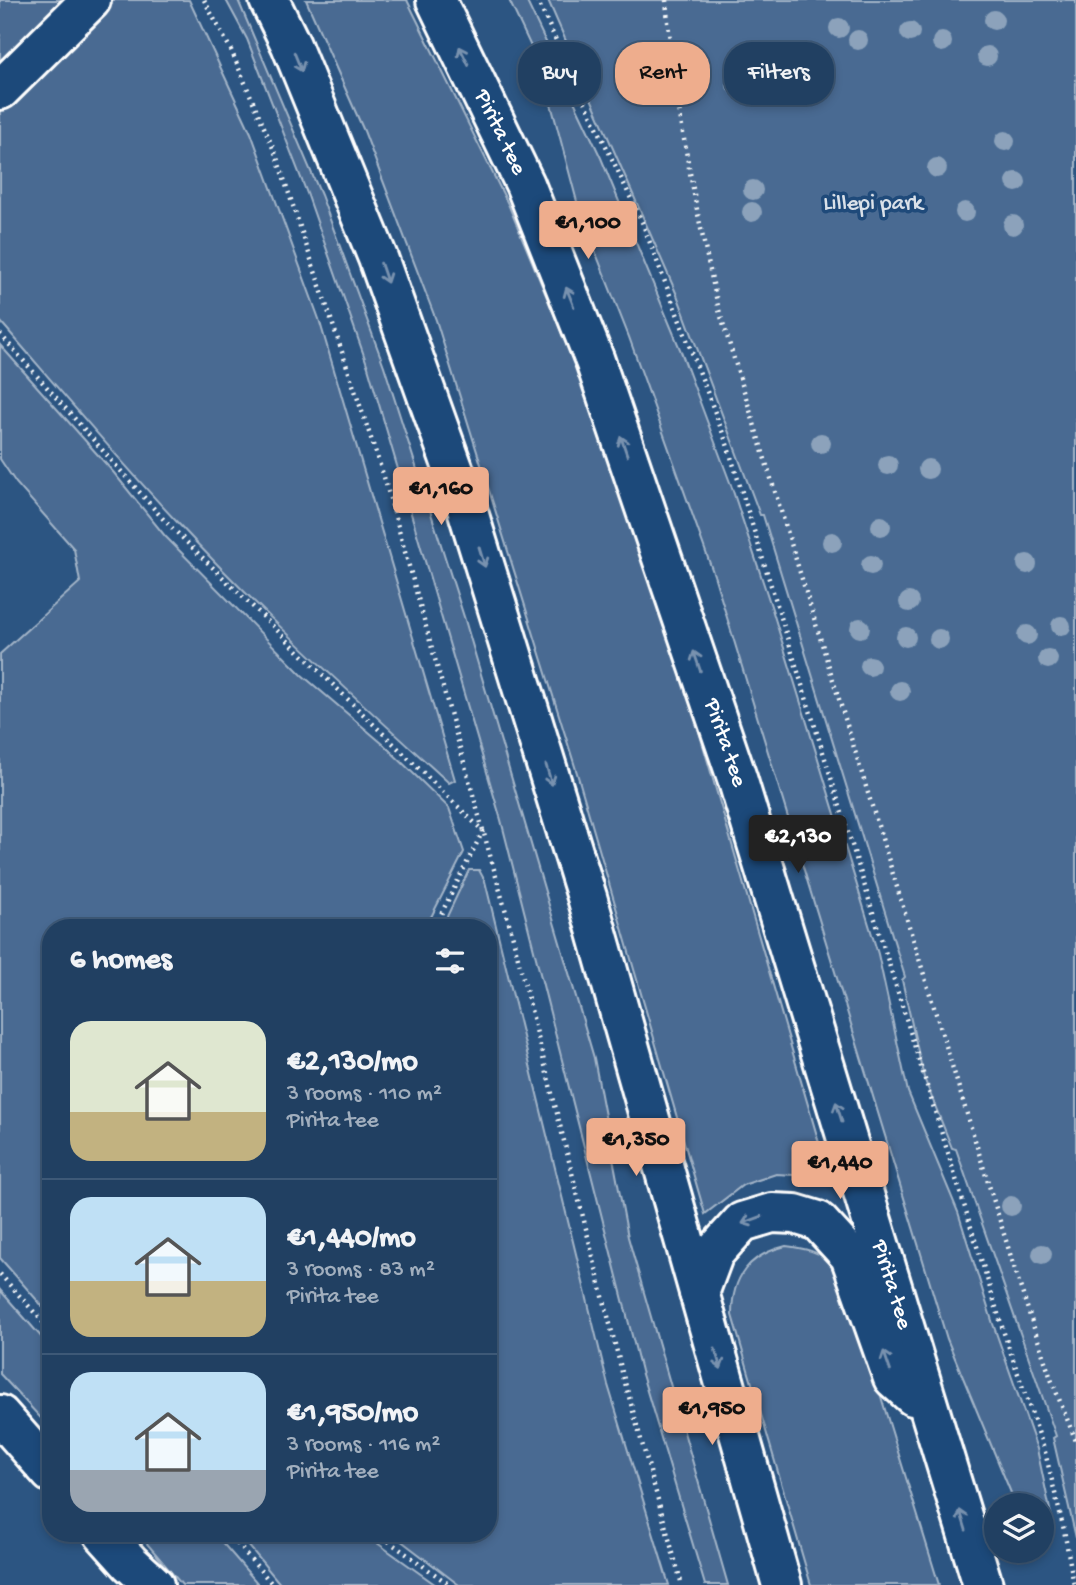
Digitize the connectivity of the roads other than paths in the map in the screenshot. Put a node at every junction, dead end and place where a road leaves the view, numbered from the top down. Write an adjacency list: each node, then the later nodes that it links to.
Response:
1 (269, 0): 5 (main road, one-way to 5)
2 (436, 0): 6 (main road, Pirita tee, one-way to 2)
3 (91, 1): 4 (main road)
4 (0, 90)
5 (699, 1293): 6 (main road, one-way to 5); 11 (main road, one-way to 11)
6 (930, 1412): 12 (main road, Pirita tee, one-way to 6)
7 (0, 1415): 8 (main road)
8 (42, 1463)
9 (111, 1542): 10 (main road)
10 (154, 1585)
11 (782, 1585)
12 (983, 1585)

